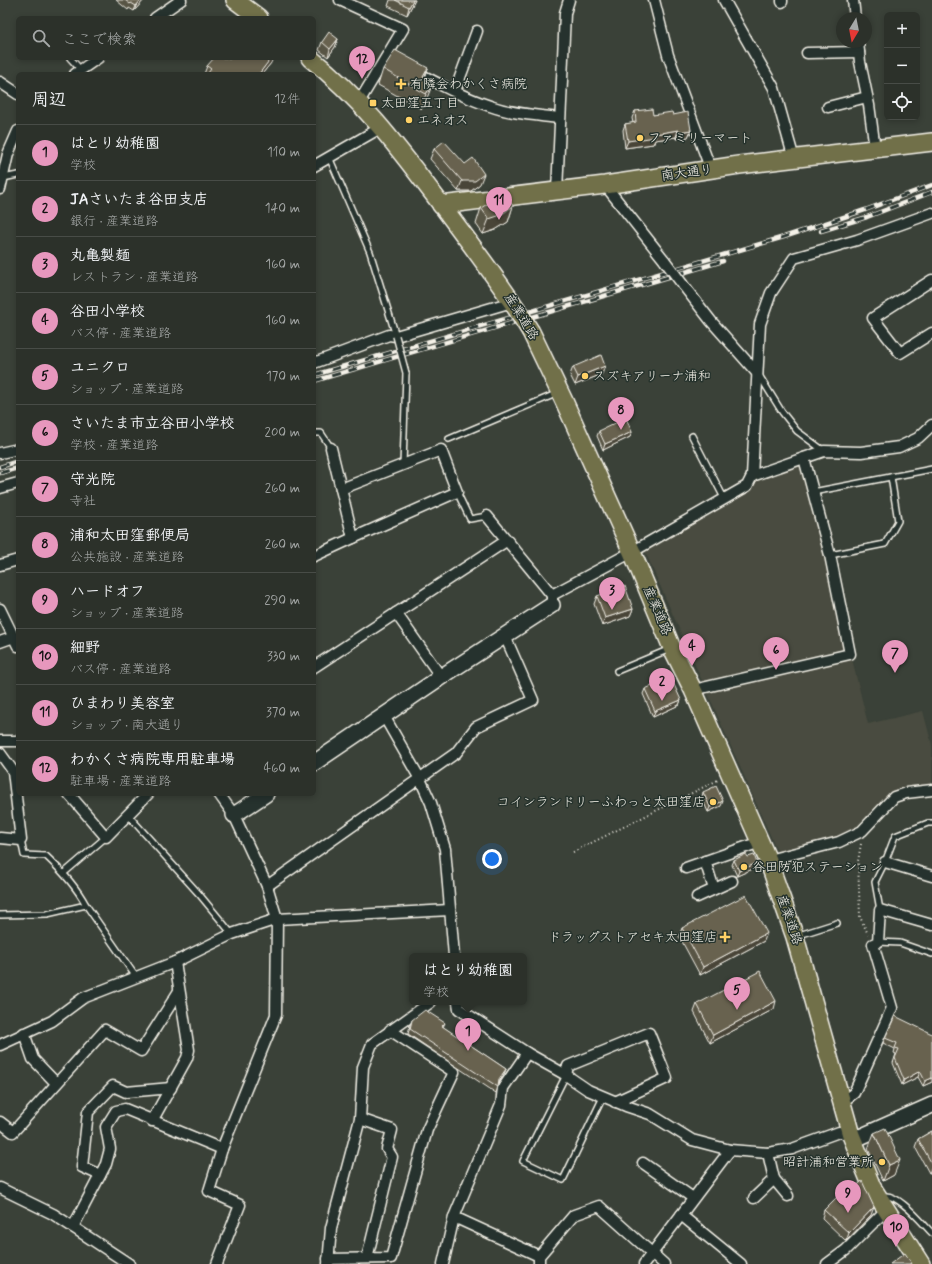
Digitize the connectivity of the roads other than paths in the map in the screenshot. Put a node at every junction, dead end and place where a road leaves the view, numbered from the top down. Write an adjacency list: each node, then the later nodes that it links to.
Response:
1 (181, 0): 9 (street)
2 (236, 0): 10 (main road)
3 (340, 0): 15 (street)
4 (654, 0): 34 (street)
5 (724, 0): 32 (street)
6 (853, 0): 8 (street)
7 (565, 1): 26 (street)
8 (854, 12)
9 (159, 16)
10 (256, 16)
11 (477, 31): 21 (street)
12 (850, 48): 14 (street)
13 (858, 48): 23 (street)
14 (807, 53)
15 (387, 57): 21 (street); 24 (street)
16 (71, 60): 19 (lane)
17 (95, 60): 19 (street)
18 (312, 60): 24 (main road, 産業道路)
19 (78, 72)
20 (0, 82): 22 (street)
21 (455, 91): 26 (street)
22 (16, 93)
23 (867, 97): 25 (street); 30 (street)
24 (359, 102): 27 (main road, 産業道路)
25 (828, 107)
26 (559, 118): 39 (street)
27 (382, 127): 31 (street); 40 (main road, 産業道路)
28 (16, 136): 36 (street)
29 (932, 142): 30 (main road, 南大通り)
30 (874, 149): 32 (main road, 南大通り)
31 (329, 157): 33 (street); 45 (lane)
32 (794, 159): 34 (main road, 南大通り)
33 (316, 165)
34 (711, 170): 37 (main road, 南大通り)
35 (16, 175): 36 (lane)
36 (3, 178): 38 (street)
37 (605, 185): 39 (main road, 南大通り); 47 (street, bridge)
38 (0, 189)
39 (557, 191): 40 (main road, 南大通り)
40 (441, 205): 43 (main road, 産業道路)
41 (932, 213): 47 (street)
42 (932, 280): 44 (street)
43 (514, 305): 45 (street); 48 (main road, 産業道路, bridge)
44 (932, 333)
45 (396, 336): 46 (street); 58 (lane, bridge)
46 (316, 362)
47 (757, 373): 55 (lane); 60 (street)
48 (560, 392): 52 (lane); 71 (main road, 産業道路)
49 (932, 425): 55 (street)
50 (316, 433): 53 (lane)
51 (692, 436): 67 (lane)
52 (448, 439)
53 (331, 448): 64 (street)
54 (16, 449): 56 (street)
55 (824, 451): 57 (street)
56 (0, 453)
57 (804, 458): 60 (street); 66 (street)
58 (403, 465): 64 (street); 65 (street)
59 (932, 469): 61 (lane)
60 (752, 476): 67 (street)
61 (891, 477): 66 (lane); 73 (lane)
62 (16, 484): 63 (street)
63 (0, 488)
64 (341, 489): 69 (street)
65 (457, 492): 68 (lane); 69 (street)
66 (813, 492): 73 (street)
67 (724, 498): 71 (street)
68 (487, 516): 70 (street)
69 (353, 538): 72 (street)
70 (506, 541): 76 (street); 78 (street)
71 (632, 552): 76 (street); 82 (main road, 産業道路)
72 (316, 555)
73 (830, 556): 86 (street)
74 (16, 561): 75 (street)
75 (0, 565)
76 (552, 600): 79 (street)
77 (0, 609): 81 (street)
78 (396, 613): 83 (street); 85 (street)
79 (505, 636): 85 (street); 92 (street)
80 (0, 642): 81 (street)
81 (16, 642)
82 (672, 648): 84 (lane); 86 (main road, 産業道路)
83 (316, 666)
84 (617, 672)
85 (440, 677): 87 (street)
86 (693, 690): 104 (main road, 産業道路)
87 (384, 716): 91 (street); 92 (street)
88 (0, 741): 89 (street)
89 (16, 741)
90 (0, 753): 103 (street)
91 (316, 762)
92 (420, 778): 112 (street); 116 (street)
93 (932, 790): 105 (street)
94 (71, 796): 101 (street)
95 (146, 796): 98 (street)
96 (220, 796): 99 (street)
97 (263, 796): 99 (street)
98 (128, 815): 101 (street); 122 (lane)
99 (234, 815): 112 (street)
100 (932, 823): 107 (lane)
101 (106, 837): 109 (lane)
102 (0, 838): 103 (street)
103 (21, 840): 109 (lane)
104 (760, 842): 105 (main road, 産業道路); 106 (street)
105 (768, 860): 123 (main road, 産業道路)
106 (706, 861): 108 (street); 113 (street)
107 (885, 862): 110 (street); 117 (lane)
108 (686, 868)
109 (64, 873): 115 (lane)
110 (932, 876)
111 (732, 881): 113 (street)
112 (267, 886): 119 (street)
113 (714, 889): 114 (street)
114 (697, 897)
115 (86, 905): 118 (lane); 128 (lane)
116 (450, 910): 119 (street); 125 (street)
117 (880, 910): 121 (street); 124 (street)
118 (0, 915)
119 (277, 920): 122 (street); 147 (street)
120 (837, 923): 123 (lane)
121 (932, 925)
122 (232, 934): 127 (street)
123 (796, 937): 141 (main road, 産業道路)
124 (875, 943): 126 (lane); 141 (street)
125 (454, 953)
126 (932, 954)
127 (174, 962): 128 (street); 129 (street)
128 (136, 977): 133 (street)
129 (180, 991): 137 (street); 138 (street)
130 (427, 1005): 132 (street)
131 (458, 1005): 135 (street)
132 (390, 1030): 143 (street); 163 (street)
133 (24, 1033): 134 (street); 137 (street)
134 (0, 1045)
135 (527, 1053): 136 (street); 159 (street)
136 (566, 1075): 139 (street); 139 (lane); 140 (street)
137 (56, 1083): 145 (street)
138 (171, 1088): 144 (street); 151 (street)
139 (603, 1097): 140 (street)
140 (615, 1102): 148 (street)
141 (842, 1102): 146 (main road, 産業道路)
142 (932, 1105): 146 (street)
143 (360, 1119): 163 (street); 165 (street)
144 (152, 1121): 147 (street); 151 (street)
145 (0, 1122)
146 (851, 1135): 149 (street); 157 (main road, 産業道路)
147 (222, 1149): 167 (street)
148 (730, 1150): 149 (street); 155 (street)
149 (768, 1154): 152 (street)
150 (643, 1163): 155 (street)
151 (100, 1175): 160 (street)
152 (774, 1179): 154 (street); 156 (street)
153 (0, 1188): 160 (street)
154 (788, 1196)
155 (693, 1198): 158 (street)
156 (754, 1198)
157 (883, 1205): 161 (lane); 172 (street); 173 (main road, 産業道路)
158 (681, 1215): 162 (street); 171 (street)
159 (454, 1218): 164 (street); 168 (street)
160 (73, 1227): 166 (street)
161 (932, 1233)
162 (652, 1254): 164 (street); 169 (street); 170 (street)
163 (367, 1258): 165 (street)
164 (539, 1260)
165 (328, 1261)
166 (129, 1264)
167 (217, 1264)
168 (443, 1264)
169 (644, 1264)
170 (664, 1264)
171 (741, 1264)
172 (827, 1264)
173 (921, 1264)

